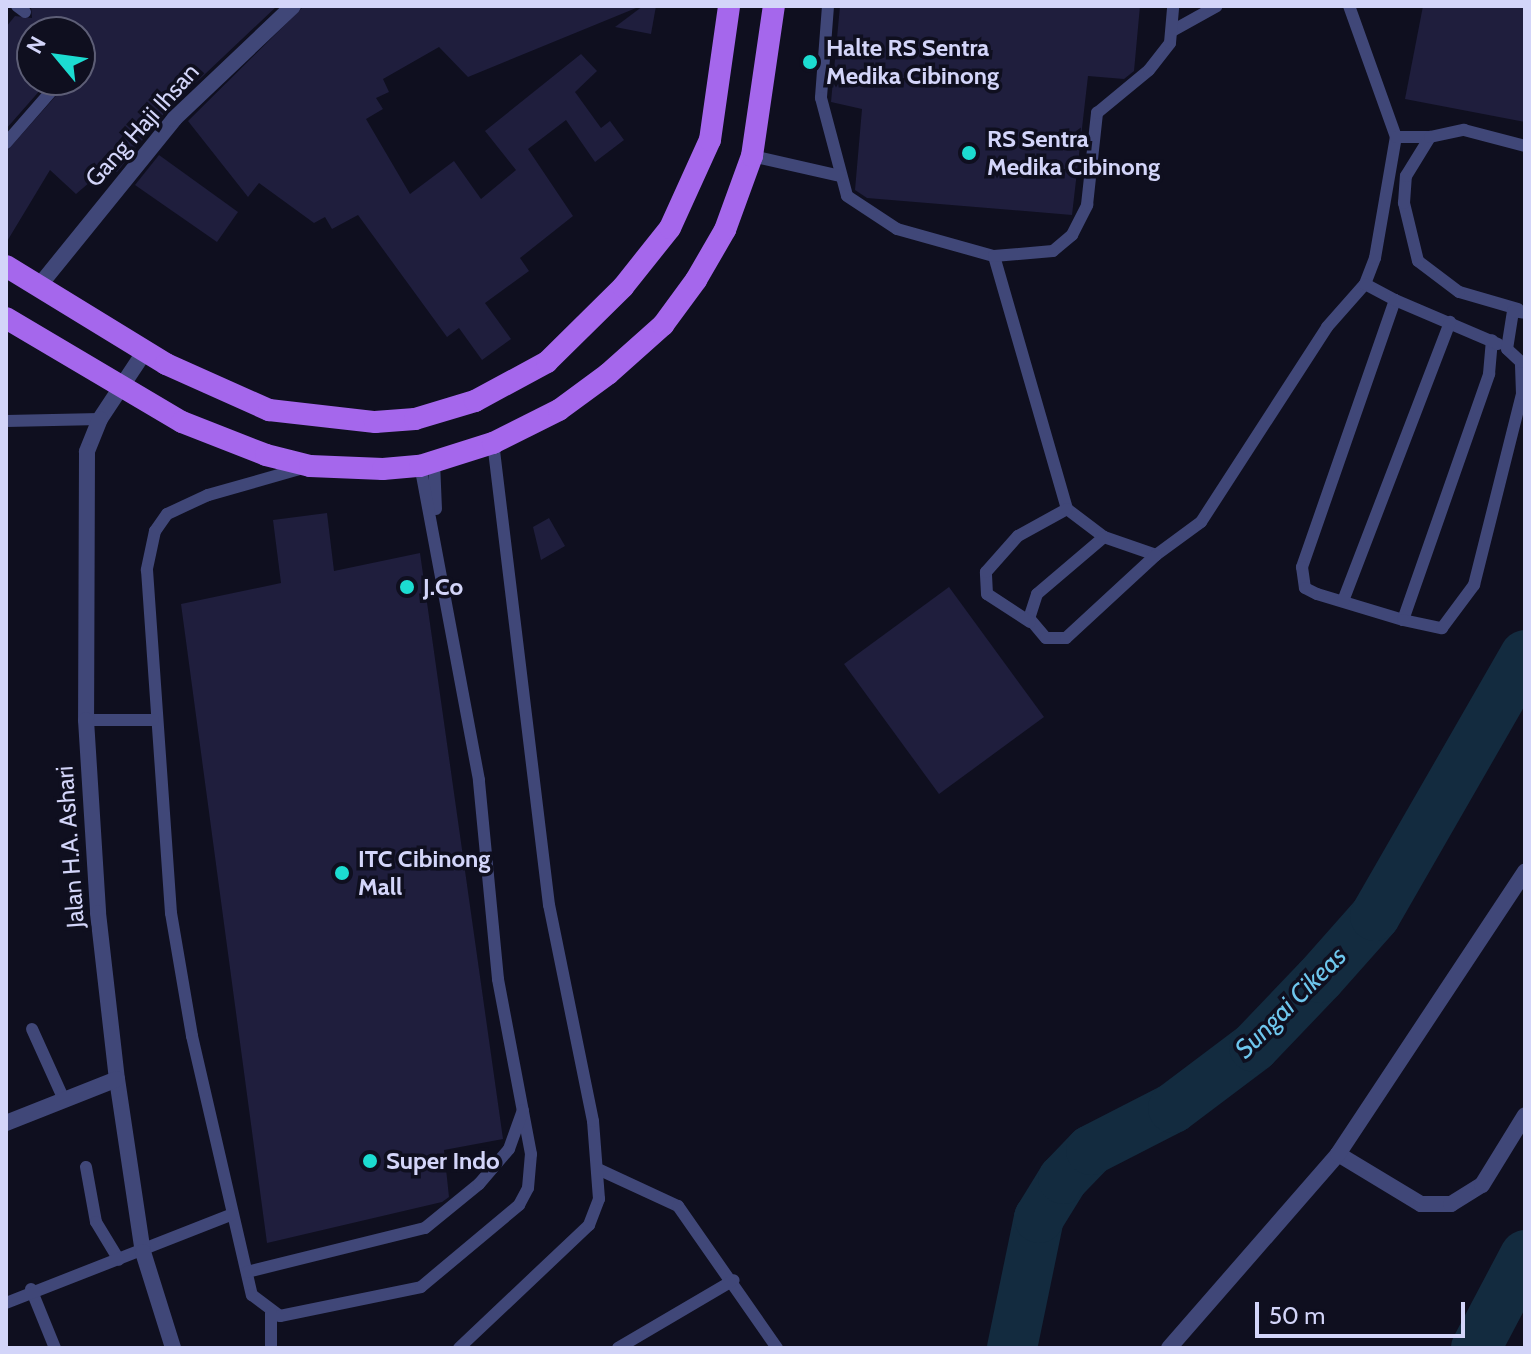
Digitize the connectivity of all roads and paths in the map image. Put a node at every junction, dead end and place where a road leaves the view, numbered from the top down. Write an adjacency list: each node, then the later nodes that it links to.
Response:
1 (293, 6): 19 (street, Gang Haji Ihsan)
2 (729, 6): 26 (main road)
3 (774, 6): 14 (main road)
4 (828, 6): 15 (lane)
5 (1173, 6): 8 (lane)
6 (1217, 6): 8 (lane)
7 (1349, 6): 10 (lane)
8 (1172, 31): 16 (lane)
9 (47, 96): 12 (lane)
10 (1396, 137): 11 (lane); 18 (lane)
11 (1430, 137): 13 (lane); 21 (lane)
12 (6, 143)
13 (1525, 146)
14 (752, 156): 15 (lane); 30 (main road)
15 (840, 176): 16 (lane)
16 (994, 256): 33 (lane)
17 (6, 266): 19 (main road)
18 (1365, 284): 20 (lane); 35 (lane)
19 (39, 286): 26 (main road)
20 (1395, 300): 23 (lane); 36 (lane)
21 (1521, 310): 25 (lane)
22 (6, 318): 27 (main road)
23 (1450, 322): 24 (lane); 36 (lane)
24 (1492, 340): 25 (lane); 37 (lane)
25 (1507, 349): 37 (lane)
26 (145, 351): 27 (street, Jalan H.A. Ashari)
27 (122, 390): 28 (street, Jalan H.A. Ashari); 32 (main road)
28 (100, 419): 29 (lane); 39 (street, Jalan H.A. Ashari)
29 (6, 421)
30 (493, 443): 31 (main road); 50 (lane)
31 (427, 464): 32 (main road); 45 (lane)
32 (310, 466): 40 (lane)
33 (1067, 509): 34 (lane); 38 (lane)
34 (1104, 537): 35 (lane); 38 (lane)
35 (1156, 555): 38 (lane)
36 (1343, 601): 37 (lane)
37 (1403, 620)
38 (1030, 622)
39 (86, 720): 40 (lane); 43 (street, Jalan H.A. Ashari)
40 (153, 720): 51 (lane)
41 (1525, 871): 48 (street)
42 (32, 1029): 44 (lane)
43 (117, 1079): 44 (street); 52 (street, Jalan H.A. Ashari)
44 (64, 1100): 47 (street)
45 (524, 1106): 54 (lane); 58 (lane)
46 (1525, 1115): 48 (street)
47 (6, 1123)
48 (1338, 1154): 65 (street)
49 (86, 1167): 53 (lane)
50 (600, 1170): 55 (lane); 62 (lane)
51 (231, 1215): 52 (lane); 54 (lane)
52 (143, 1252): 53 (lane); 60 (street, Jalan H.A. Ashari)
53 (119, 1260): 56 (lane)
54 (247, 1272): 58 (lane)
55 (734, 1280): 63 (lane); 64 (lane)
56 (31, 1289): 57 (lane); 59 (lane)
57 (6, 1303)
58 (271, 1313): 61 (lane)
59 (55, 1348)
60 (173, 1348)
61 (271, 1348)
62 (459, 1348)
63 (618, 1348)
64 (777, 1348)
65 (1169, 1348)

